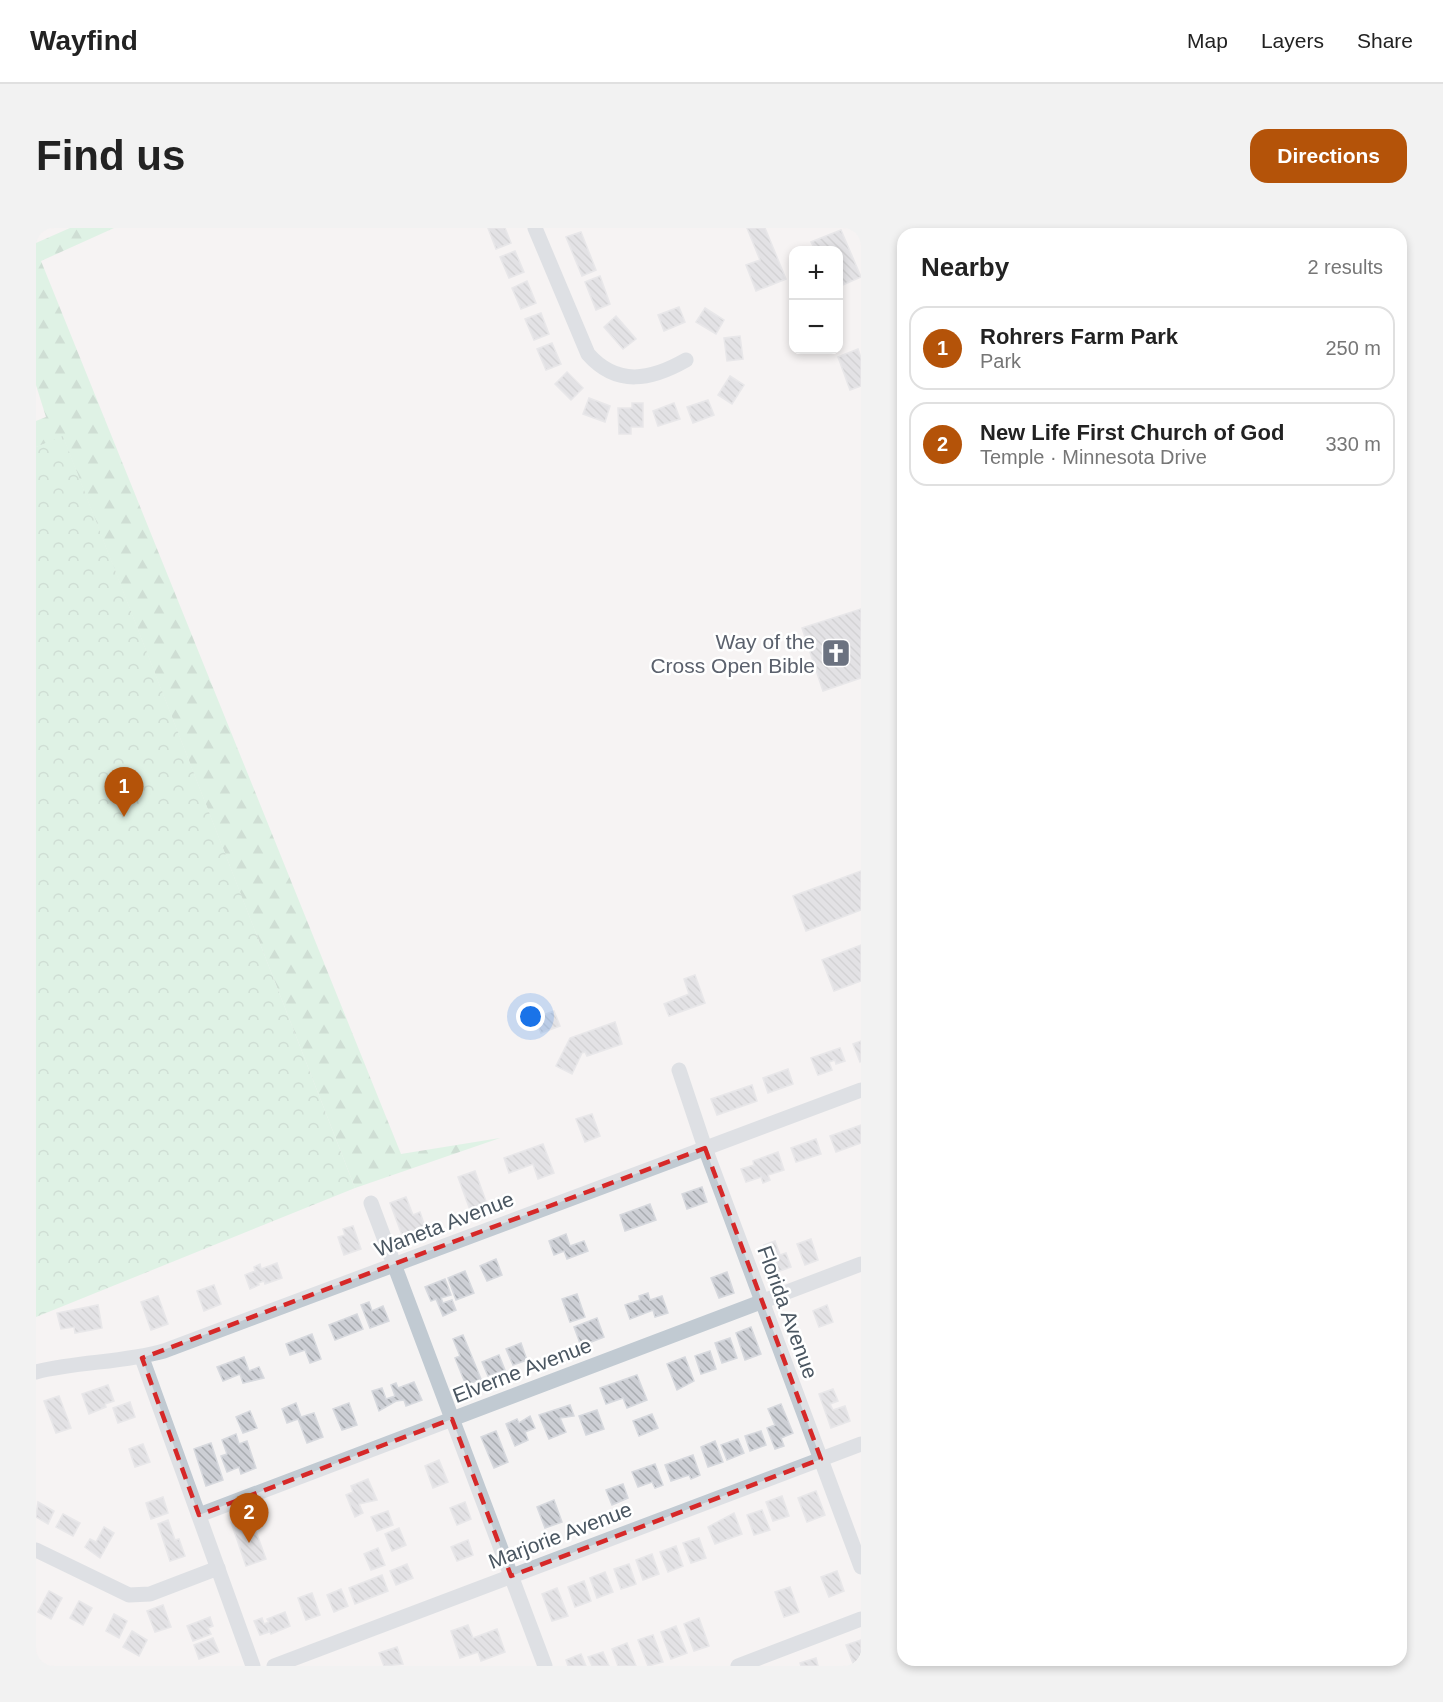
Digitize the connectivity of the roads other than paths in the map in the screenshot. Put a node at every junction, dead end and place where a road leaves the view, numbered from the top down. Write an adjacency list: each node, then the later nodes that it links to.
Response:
1 (535, 228): 2 (street)
2 (686, 360)
3 (679, 1070): 5 (street, Florida Avenue)
4 (861, 1089): 5 (street, Waneta Avenue)
5 (705, 1148): 8 (street, Waneta Avenue); 9 (street, Florida Avenue)
6 (371, 1203): 8 (street)
7 (861, 1264): 9 (street, Elverne Avenue)
8 (394, 1265): 10 (street, Waneta Avenue); 12 (street)
9 (762, 1302): 12 (street, Elverne Avenue); 14 (street, Florida Avenue)
10 (142, 1358): 11 (street, Waneta Avenue); 15 (street)
11 (36, 1372)
12 (452, 1419): 15 (street, Elverne Avenue); 19 (street)
13 (861, 1444): 14 (street, Marjorie Avenue)
14 (821, 1459): 17 (street, Florida Avenue); 19 (street, Marjorie Avenue)
15 (199, 1515): 18 (street)
16 (36, 1550): 18 (street)
17 (861, 1567)
18 (218, 1568): 21 (street)
19 (511, 1576): 22 (street, Marjorie Avenue); 23 (street)
20 (861, 1619): 24 (street)
21 (254, 1666)
22 (273, 1666)
23 (545, 1666)
24 (738, 1666)

